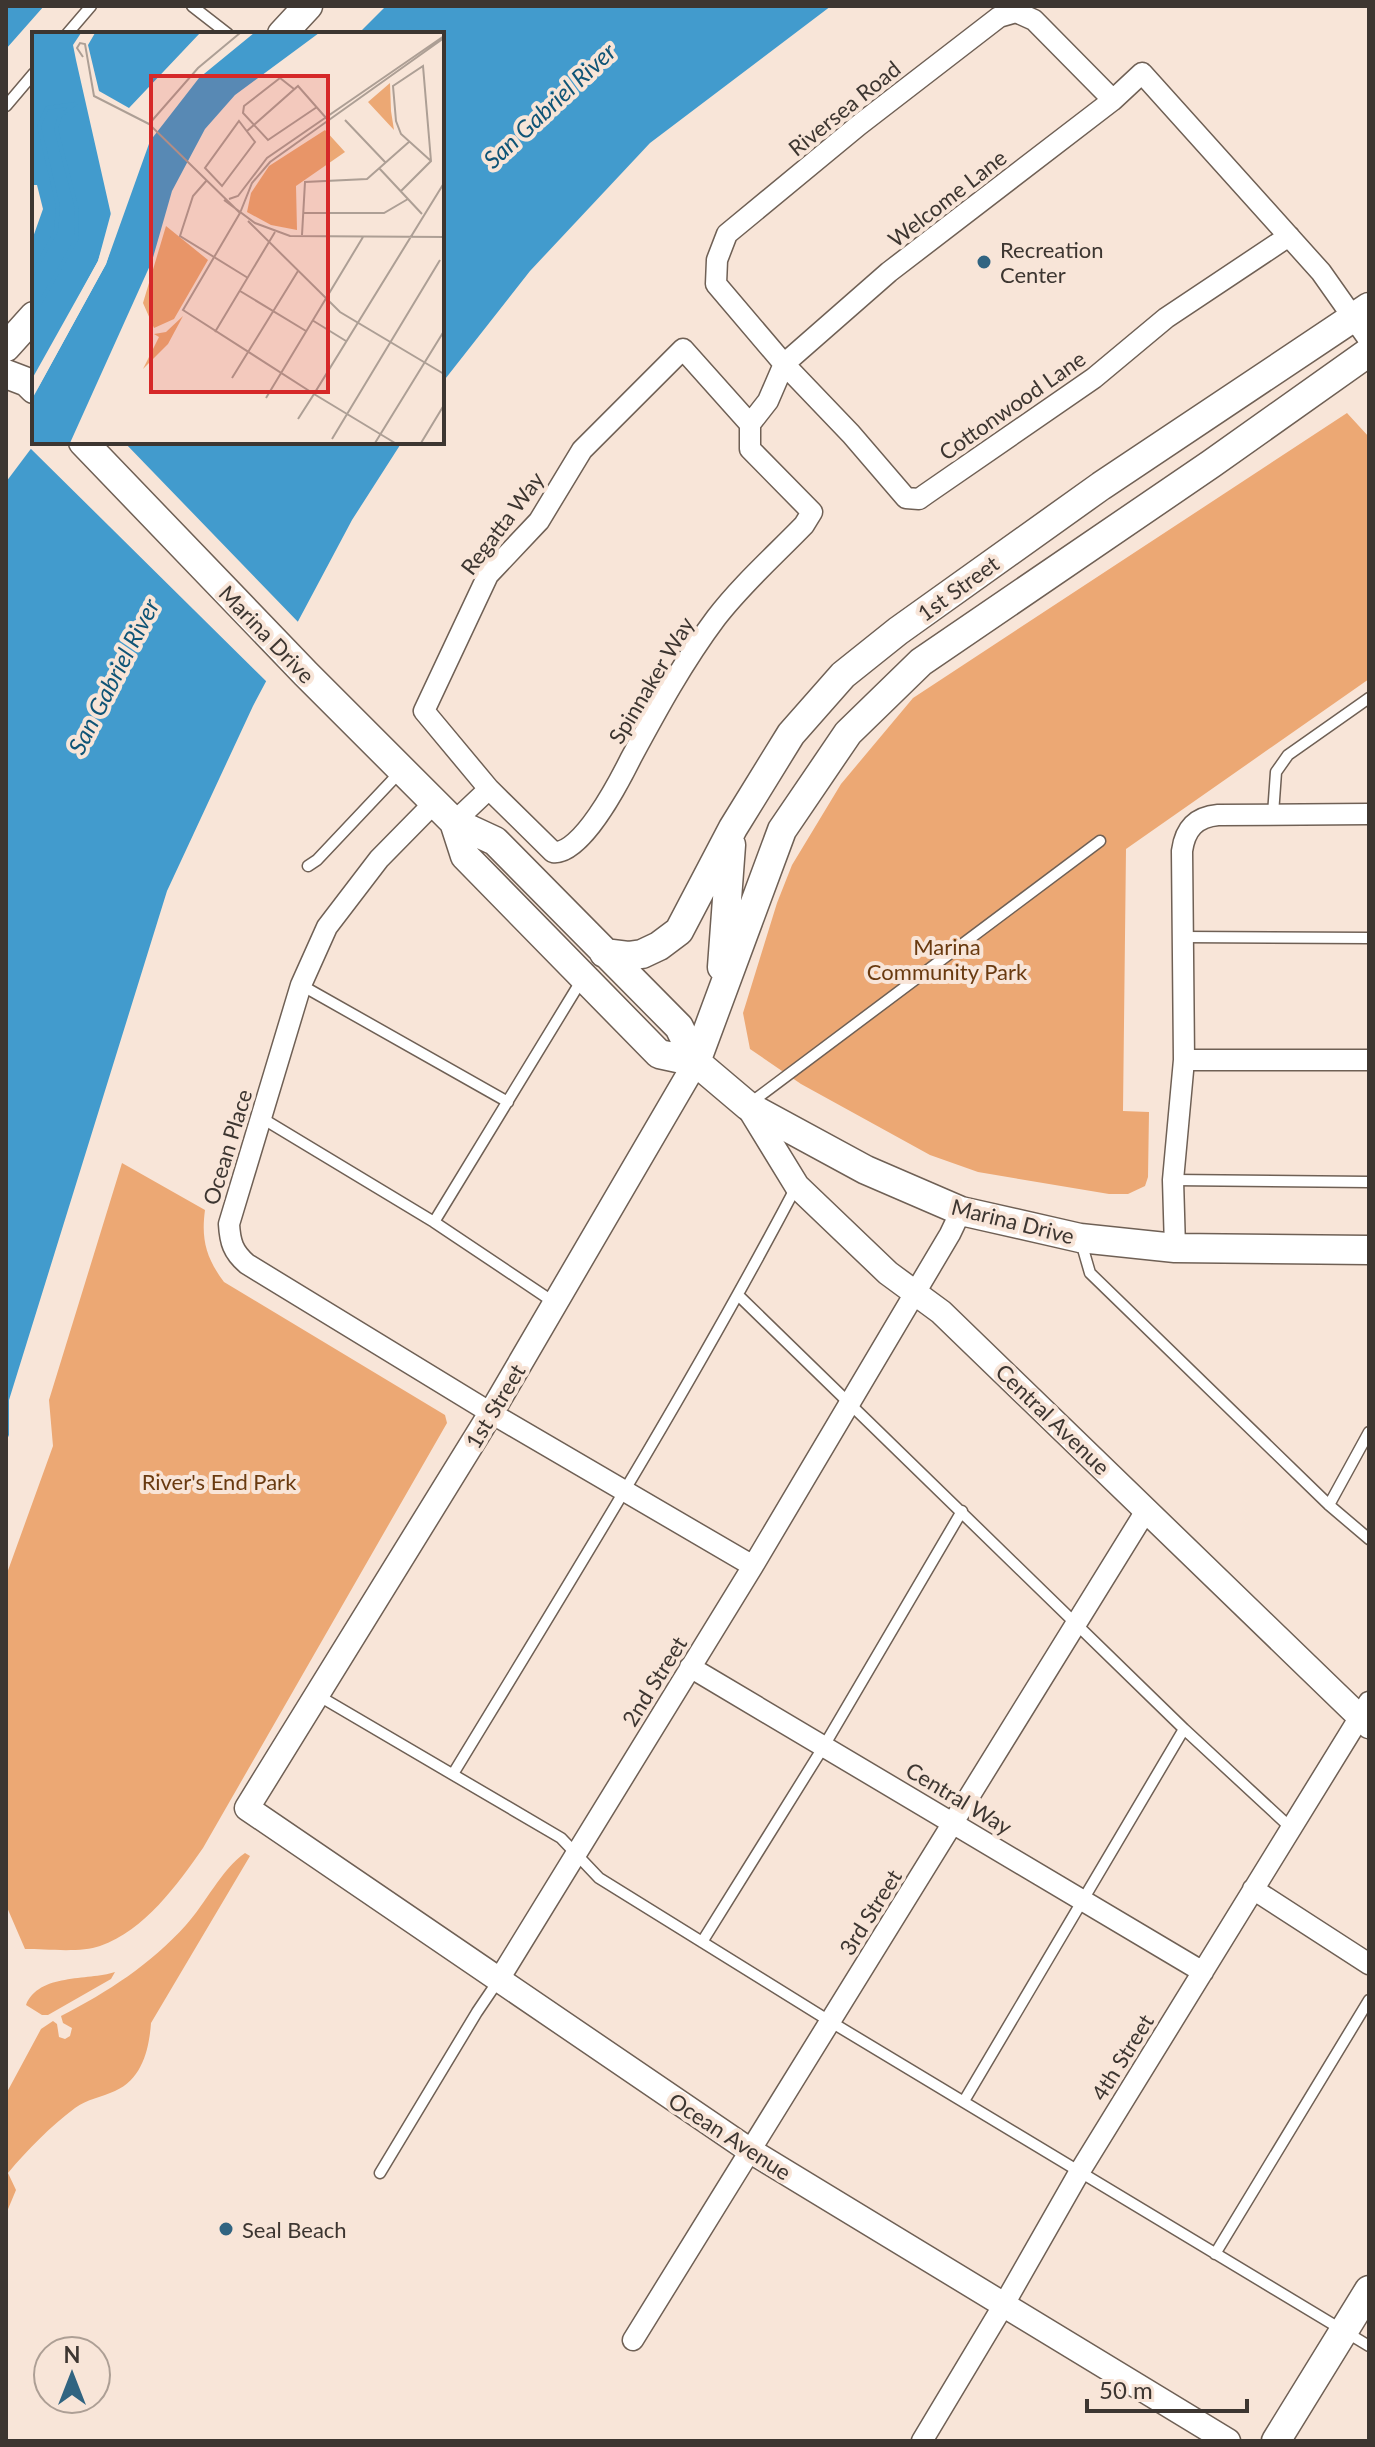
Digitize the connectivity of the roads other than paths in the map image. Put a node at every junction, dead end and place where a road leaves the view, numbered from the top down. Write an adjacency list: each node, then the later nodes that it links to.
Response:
1 (91, 6): 4 (lane)
2 (192, 6): 5 (lane)
3 (308, 6): 6 (main road)
4 (69, 32)
5 (225, 32)
6 (284, 32)
7 (32, 75): 9 (lane)
8 (1113, 100): 10 (street, Welcome Lane); 15 (street, Welcome Lane); 15 (street, Riversea Road)
9 (6, 106)
10 (1289, 236): 12 (street); 15 (street, Cottonwood Lane)
11 (32, 318): 13 (main road)
12 (1364, 321): 24 (main road, 1st Street)
13 (6, 347)
14 (1369, 352): 32 (main road, 1st Street)
15 (784, 364): 16 (street)
16 (750, 424): 20 (street, Spinnaker Way); 20 (street, Regatta Way)
17 (85, 444): 19 (main road, Marina Drive)
18 (1369, 698): 22 (lane)
19 (403, 770): 21 (main road, Marina Drive); 26 (lane)
20 (489, 789): 21 (street)
21 (445, 812): 29 (main road, Marina Drive); 30 (main road, Marina Drive); 31 (street, Ocean Place)
22 (1273, 814): 23 (street); 27 (street)
23 (1369, 814)
24 (733, 828): 29 (main road); 32 (main road, 1st Street)
25 (1100, 841): 37 (lane)
26 (308, 866)
27 (1182, 937): 28 (lane); 33 (street)
28 (1369, 938)
29 (604, 953): 35 (main road, Marina Drive)
30 (583, 978): 35 (main road, Marina Drive); 36 (lane)
31 (301, 985): 36 (lane); 38 (street, Ocean Place)
32 (721, 993): 35 (main road, 1st Street)
33 (1184, 1060): 34 (street); 39 (street)
34 (1369, 1060)
35 (696, 1062): 37 (main road, Marina Drive); 49 (street, 1st Street)
36 (508, 1102): 43 (lane)
37 (748, 1106): 41 (street, Central Avenue); 42 (main road, Marina Drive)
38 (260, 1117): 43 (lane); 51 (street, Ocean Place)
39 (1173, 1180): 40 (lane); 45 (street)
40 (1369, 1182)
41 (797, 1186): 47 (street, Central Avenue); 48 (lane)
42 (961, 1211): 44 (main road, Marina Drive); 47 (street, 2nd Street)
43 (434, 1222): 49 (lane)
44 (1080, 1238): 45 (main road, Marina Drive); 54 (lane)
45 (1175, 1248): 46 (main road, Marina Drive)
46 (1369, 1250)
47 (913, 1292): 50 (street, 2nd Street); 55 (street, Central Avenue)
48 (739, 1296): 50 (lane); 53 (lane)
49 (555, 1303): 51 (street, 1st Street)
50 (851, 1403): 56 (lane); 58 (street, 2nd Street)
51 (491, 1413): 53 (street); 61 (street, 1st Street)
52 (1369, 1432): 54 (lane)
53 (625, 1490): 58 (street); 65 (lane)
54 (1329, 1505): 57 (lane)
55 (1147, 1509): 59 (street, 3rd Street); 62 (street, Central Avenue)
56 (962, 1511): 59 (lane); 64 (lane)
57 (1369, 1539)
58 (753, 1566): 60 (street, 2nd Street)
59 (1077, 1623): 63 (lane); 67 (street, 3rd Street)
60 (690, 1667): 64 (street, Central Way); 69 (street, 2nd Street)
61 (319, 1696): 65 (lane); 66 (street, 1st Street)
62 (1366, 1715): 68 (street, 4th Street)
63 (1184, 1729): 68 (lane); 71 (lane)
64 (824, 1746): 67 (street, Central Way); 72 (lane)
65 (453, 1774): 69 (lane)
66 (247, 1808): 75 (street, Ocean Avenue)
67 (953, 1823): 71 (street, Central Way); 77 (street, 3rd Street)
68 (1292, 1829): 70 (street, 4th Street)
69 (576, 1855): 72 (lane); 75 (street, 2nd Street)
70 (1253, 1889): 73 (street); 74 (street, 4th Street)
71 (1083, 1900): 74 (street, Central Way); 78 (lane)
72 (702, 1942): 77 (lane)
73 (1369, 1964)
74 (1203, 1972): 80 (street, 4th Street)
75 (498, 1981): 79 (street, Ocean Avenue); 81 (lane, 2nd Street)
76 (1369, 2000): 82 (lane)
77 (831, 2022): 78 (lane); 79 (street, 3rd Street)
78 (964, 2101): 80 (lane)
79 (749, 2150): 84 (street, Ocean Avenue); 86 (street, 3rd Street)
80 (1080, 2171): 82 (lane); 84 (street, 4th Street)
81 (380, 2173)
82 (1215, 2254): 85 (lane)
83 (1369, 2290): 85 (main road)
84 (1003, 2306): 88 (street, 4th Street); 89 (street, Ocean Avenue)
85 (1344, 2331): 87 (lane); 90 (main road)
86 (633, 2340)
87 (1369, 2346)
88 (922, 2441)
89 (1228, 2441)
90 (1276, 2441)

